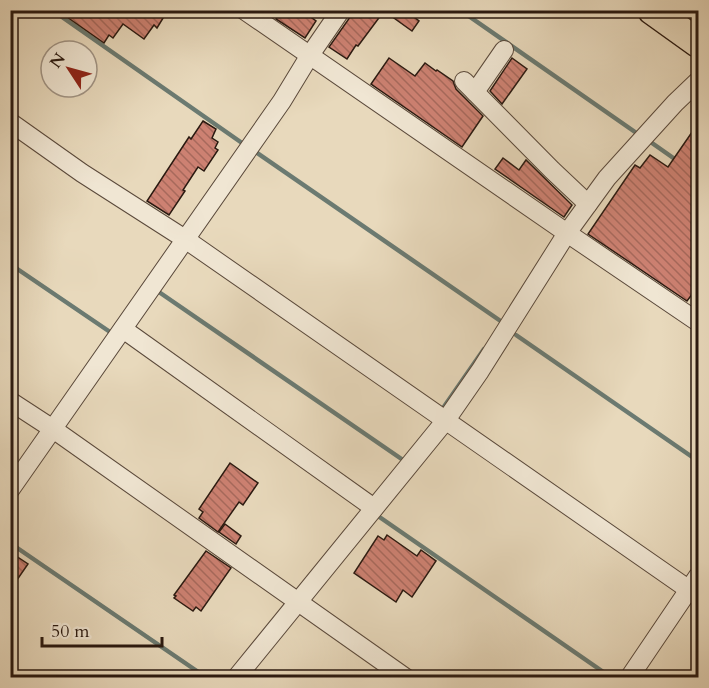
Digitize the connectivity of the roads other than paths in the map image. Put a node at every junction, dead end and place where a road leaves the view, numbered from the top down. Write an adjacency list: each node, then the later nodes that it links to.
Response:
1 (244, 10): 6 (street)
2 (341, 10): 6 (street)
3 (652, 10): 4 (highway)
4 (699, 43)
5 (504, 50): 9 (street)
6 (310, 55): 10 (street); 11 (street)
7 (699, 81): 9 (street)
8 (10, 122): 11 (street)
9 (588, 204): 10 (street)
10 (567, 233): 12 (street); 15 (street)
11 (185, 238): 13 (street); 15 (street)
12 (699, 322)
13 (123, 330): 16 (street); 18 (street)
14 (10, 401): 16 (street)
15 (446, 420): 18 (street); 19 (street)
16 (53, 429): 17 (street); 20 (street)
17 (10, 490)
18 (374, 508): 20 (street)
19 (695, 587): 23 (street)
20 (297, 602): 21 (street); 22 (street)
21 (236, 678)
22 (406, 678)
23 (628, 678)

